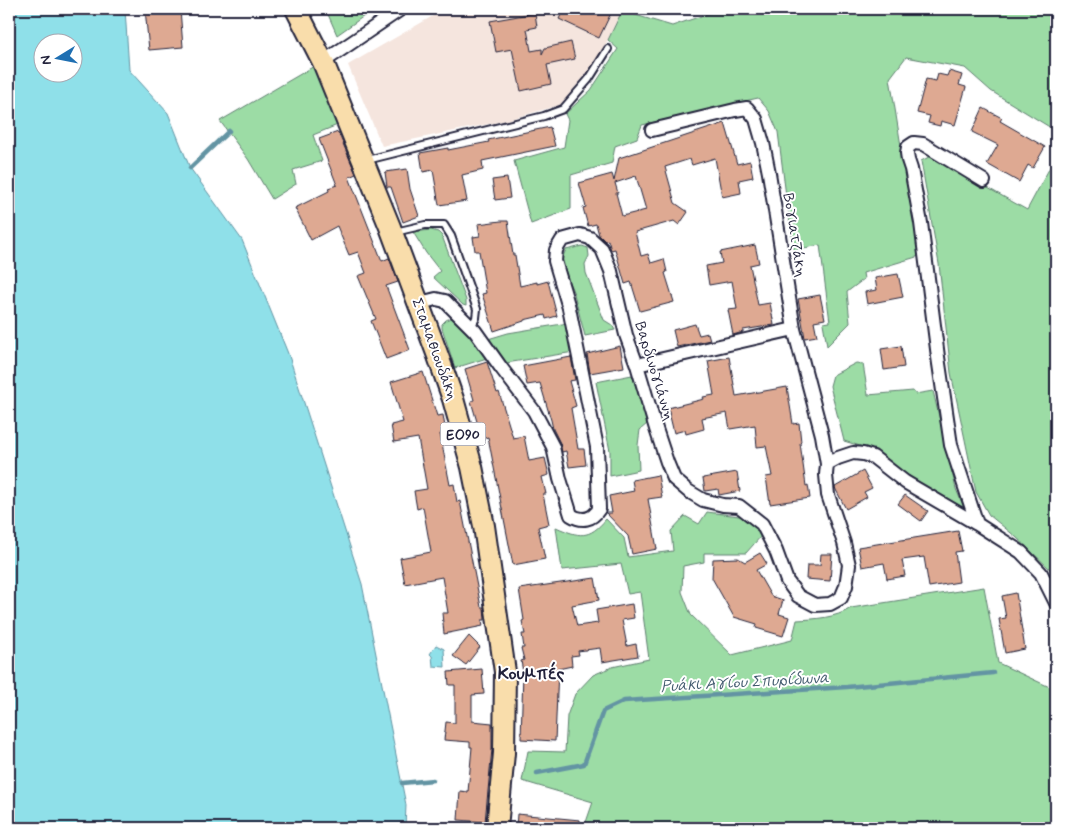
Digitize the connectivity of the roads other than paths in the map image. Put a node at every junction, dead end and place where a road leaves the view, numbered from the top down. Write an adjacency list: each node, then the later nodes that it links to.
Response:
1 (296, 9): 4 (main road, Σταμαθιουδάκη / ΕΟ90)
2 (401, 9): 4 (street)
3 (608, 49): 6 (lane)
4 (323, 62): 6 (main road, Σταμαθιουδάκη / ΕΟ90)
5 (652, 130): 11 (street, Βογιατζάκη)
6 (364, 161): 8 (main road, Σταμαθιουδάκη / ΕΟ90)
7 (984, 181): 14 (street)
8 (392, 233): 9 (main road, Σταμαθιουδάκη / ΕΟ90); 10 (lane)
9 (419, 305): 10 (street, Βαρδινογιάννη); 16 (main road, Σταμαθιουδάκη / ΕΟ90)
10 (472, 327): 12 (street, Βαρδινογιάννη)
11 (794, 329): 12 (street); 13 (street, Βογιατζάκη)
12 (637, 365): 13 (street, Βαρδινογιάννη)
13 (826, 464): 14 (street)
14 (977, 524): 15 (street)
15 (1056, 603)
16 (497, 828)

